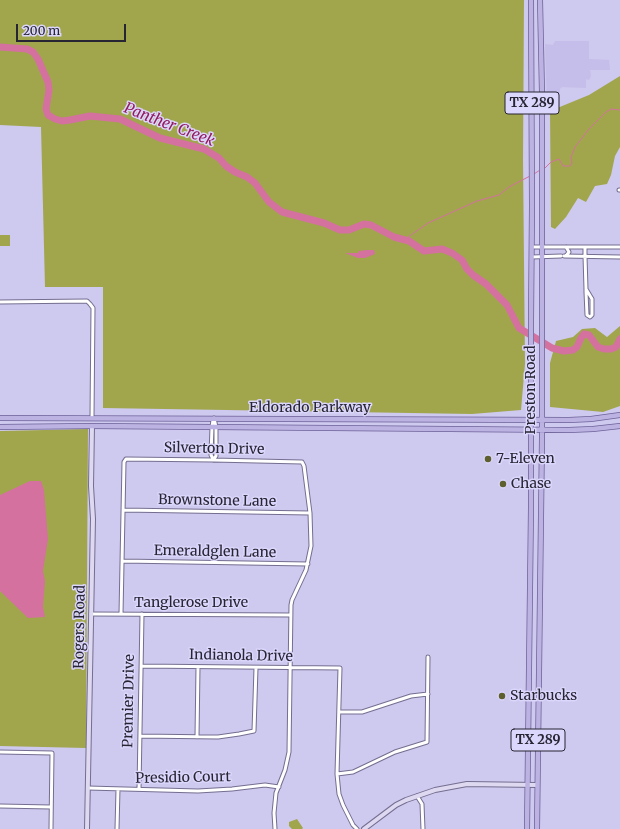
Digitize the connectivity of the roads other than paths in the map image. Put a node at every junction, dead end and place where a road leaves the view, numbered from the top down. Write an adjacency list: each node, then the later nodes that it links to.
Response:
1 (531, 0): 3 (main road, Preston Road / TX 289)
2 (540, 0): 4 (main road, Preston Road / TX 289)
3 (532, 48): 4 (main road); 5 (main road, Preston Road / TX 289)
4 (541, 48): 6 (main road, Preston Road / TX 289)
5 (532, 247): 6 (street); 10 (main road, Preston Road / TX 289)
6 (541, 247): 7 (street); 13 (main road, Preston Road / TX 289)
7 (566, 247): 8 (street); 11 (street)
8 (585, 247): 9 (street); 12 (street)
9 (620, 247)
10 (532, 256): 13 (street); 23 (main road, Preston Road / TX 289)
11 (564, 256): 12 (street); 13 (street)
12 (585, 256): 14 (street); 15 (street)
13 (541, 257): 24 (main road, Preston Road / TX 289)
14 (620, 257)
15 (586, 289): 15 (street)
16 (0, 302): 18 (street)
17 (620, 415): 24 (main road, Eldorado Parkway)
18 (92, 417): 19 (main road, Eldorado Parkway); 20 (main road, Eldorado Parkway); 25 (main road)
19 (0, 418): 27 (main road)
20 (214, 418): 21 (main road, Eldorado Parkway); 28 (street)
21 (371, 419): 22 (main road, Eldorado Parkway); 29 (main road)
22 (448, 419): 23 (main road, Eldorado Parkway); 30 (main road)
23 (531, 420): 24 (main road, Eldorado Parkway); 31 (main road, Preston Road / TX 289)
24 (542, 420): 32 (main road, Preston Road / TX 289)
25 (92, 426): 27 (main road, Eldorado Parkway); 28 (main road, Eldorado Parkway); 40 (street, Rogers Road)
26 (620, 426): 32 (main road, Eldorado Parkway)
27 (0, 427)
28 (214, 427): 29 (main road, Eldorado Parkway); 33 (street)
29 (371, 428): 30 (main road, Eldorado Parkway)
30 (448, 429): 31 (main road, Eldorado Parkway)
31 (531, 429): 32 (main road, Eldorado Parkway); 36 (main road, Preston Road / TX 289)
32 (542, 430): 37 (main road, Preston Road / TX 289)
33 (213, 460): 34 (street, Silverton Drive); 35 (street, Silverton Drive)
34 (123, 510): 35 (street, Brownstone Lane); 38 (street)
35 (310, 513): 39 (street)
36 (530, 550): 37 (main road); 44 (main road, Preston Road / TX 289)
37 (541, 550): 45 (main road, Preston Road / TX 289)
38 (122, 561): 39 (street, Emeraldglen Lane); 41 (street)
39 (308, 564): 43 (street)
40 (91, 614): 41 (street, Tanglerose Drive); 60 (street, Rogers Road)
41 (121, 614): 42 (street, Tanglerose Drive)
42 (142, 614): 43 (street, Tanglerose Drive); 47 (street, Premier Drive)
43 (291, 615): 49 (street)
44 (530, 655): 45 (main road); 57 (main road, Preston Road / TX 289)
45 (539, 655): 58 (main road, Preston Road / TX 289)
46 (428, 657): 51 (street)
47 (141, 666): 48 (street, Indianola Drive); 53 (street, Premier Drive)
48 (198, 667): 50 (street, Indianola Drive); 54 (street)
49 (290, 667): 50 (street, Indianola Drive); 52 (street, Indianola Drive); 59 (street)
50 (256, 668): 54 (street)
51 (428, 694): 52 (street); 56 (street)
52 (339, 712): 56 (street)
53 (140, 736): 54 (street); 62 (street, Premier Drive)
54 (197, 737)
55 (0, 752): 65 (street)
56 (337, 774): 70 (street)
57 (528, 784): 58 (street); 63 (street); 73 (main road, Preston Road / TX 289)
58 (537, 784): 74 (main road, Preston Road / TX 289)
59 (279, 787): 62 (street, Presidio Court); 69 (street)
60 (88, 788): 61 (street, Presidio Court); 67 (street, Rogers Road)
61 (118, 789): 62 (street, Presidio Court); 68 (street)
62 (139, 789)
63 (417, 796): 71 (street); 72 (street)
64 (0, 806): 65 (street)
65 (51, 807): 66 (street)
66 (51, 829)
67 (87, 829)
68 (117, 829)
69 (275, 829)
70 (357, 829)
71 (364, 829)
72 (423, 829)
73 (528, 829)
74 (537, 829)

